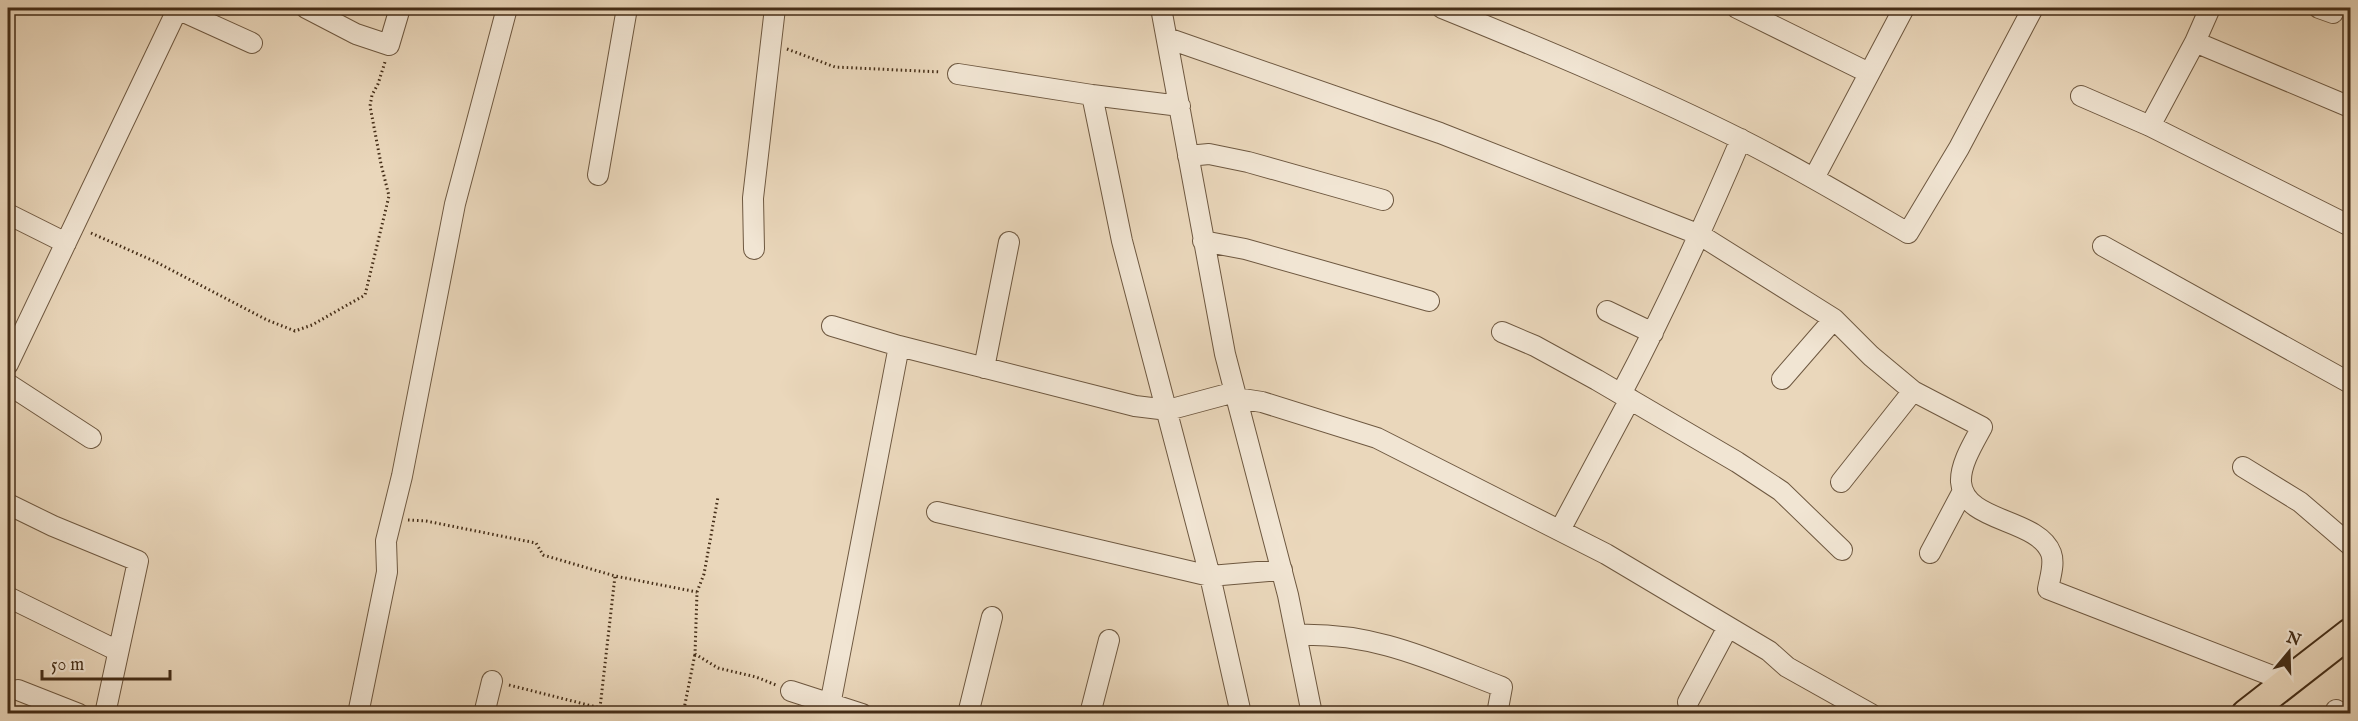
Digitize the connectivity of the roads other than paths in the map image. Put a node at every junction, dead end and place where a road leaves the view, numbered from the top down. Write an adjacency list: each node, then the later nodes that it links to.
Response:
1 (178, 8): 15 (street); 31 (street)
2 (306, 8): 3 (street)
3 (400, 8)
4 (507, 8): 80 (street)
5 (627, 8): 25 (street)
6 (774, 8): 35 (street)
7 (1161, 8): 13 (street)
8 (1737, 8): 16 (street)
9 (1904, 8): 16 (street)
10 (2033, 8): 26 (street)
11 (2210, 8): 14 (street)
12 (1455, 10): 23 (street)
13 (1167, 38): 20 (street); 30 (street)
14 (2195, 42): 21 (street); 22 (street)
15 (252, 43)
16 (1869, 73): 26 (street)
17 (958, 74): 18 (street)
18 (1092, 95): 20 (street); 51 (street)
19 (2081, 96): 22 (street)
20 (1180, 106): 24 (street)
21 (2350, 107)
22 (2150, 126): 29 (street)
23 (1741, 139): 26 (street); 30 (street)
24 (1188, 156): 27 (street); 32 (street)
25 (598, 175)
26 (1814, 178)
27 (1383, 200)
28 (8, 214): 31 (street)
29 (2350, 226)
30 (1700, 235): 38 (street); 41 (street)
31 (69, 237): 43 (street)
32 (1203, 241): 36 (street); 49 (street)
33 (1009, 242): 44 (street)
34 (2103, 246): 46 (street)
35 (754, 249)
36 (1429, 301)
37 (1607, 311): 41 (street)
38 (1834, 319): 45 (street); 48 (street)
39 (832, 326): 42 (street)
40 (1502, 332): 50 (street)
41 (1653, 333): 50 (street)
42 (900, 346): 44 (street); 77 (street)
43 (8, 364)
44 (984, 368): 51 (street)
45 (1782, 379)
46 (2350, 383)
47 (8, 384): 52 (street)
48 (1912, 391): 54 (street); 55 (street)
49 (1236, 395): 51 (street); 58 (street); 62 (street)
50 (1625, 397): 58 (street); 60 (street)
51 (1168, 410): 63 (street)
52 (91, 438)
53 (2243, 467): 59 (street)
54 (1841, 482)
55 (1963, 491): 61 (street); 73 (street)
56 (8, 504): 70 (street)
57 (937, 512): 63 (street)
58 (1560, 530): 66 (street)
59 (2350, 545)
60 (1842, 550)
61 (1930, 553)
62 (1282, 570): 63 (street); 68 (street)
63 (1210, 576): 85 (street)
64 (8, 597): 70 (street)
65 (992, 616): 83 (street)
66 (1728, 627): 76 (street); 88 (street)
67 (2350, 633): 73 (highway)
68 (1296, 635): 86 (street); 87 (street)
69 (1109, 640): 84 (street)
70 (118, 651): 79 (street)
71 (2350, 657): 90 (highway)
72 (492, 681): 81 (street)
73 (2288, 682): 89 (highway)
74 (18, 690): 78 (street)
75 (791, 691): 77 (street)
76 (1688, 702)
77 (830, 705): 82 (street)
78 (79, 714)
79 (105, 714)
80 (358, 714)
81 (484, 714)
82 (862, 714)
83 (968, 714)
84 (1090, 714)
85 (1241, 714)
86 (1312, 714)
87 (1497, 714)
88 (1871, 714)
89 (2246, 714)
90 (2278, 714)

